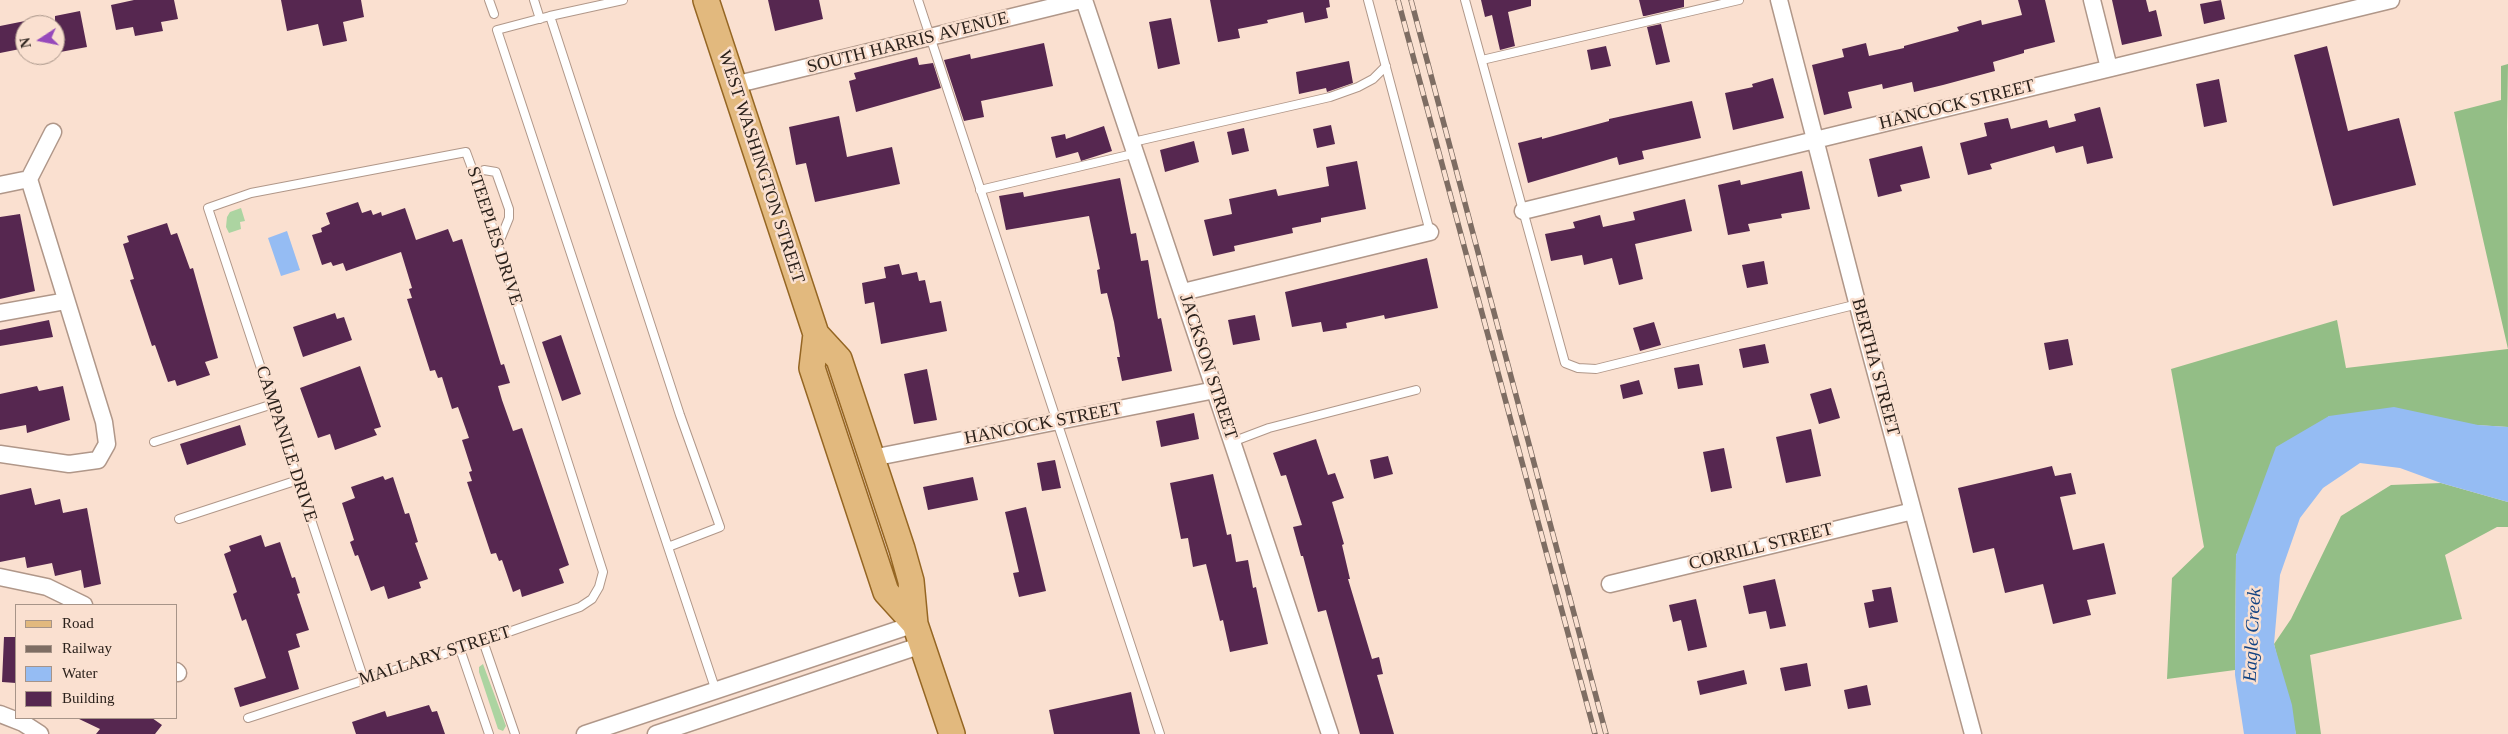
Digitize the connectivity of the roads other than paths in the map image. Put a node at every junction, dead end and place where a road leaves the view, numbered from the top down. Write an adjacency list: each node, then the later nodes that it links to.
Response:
1 (489, 0): 14 (lane)
2 (534, 0): 16 (lane)
3 (623, 0): 13 (lane)
4 (706, 0): 21 (main road, WEST WASHINGTON STREET)
5 (918, 0): 17 (lane)
6 (1083, 0): 17 (street, SOUTH HARRIS AVENUE); 24 (street, JACKSON STREET)
7 (1368, 0): 19 (lane)
8 (1465, 0): 18 (lane)
9 (1739, 0): 18 (lane)
10 (1779, 0): 23 (street, BERTHA STREET)
11 (2092, 0): 20 (street)
12 (2392, 1): 20 (street, HANCOCK STREET)
13 (585, 4): 15 (lane)
14 (494, 14)
15 (550, 16): 16 (lane); 49 (lane)
16 (540, 19): 49 (lane)
17 (930, 37): 21 (street, SOUTH HARRIS AVENUE); 28 (lane)
18 (1482, 60): 30 (lane)
19 (1386, 66): 24 (lane); 31 (lane)
20 (2109, 68): 23 (street, HANCOCK STREET)
21 (734, 85): 37 (main road, WEST WASHINGTON STREET)
22 (53, 132): 26 (street)
23 (1815, 140): 30 (street, HANCOCK STREET); 35 (street, BERTHA STREET)
24 (1135, 148): 28 (lane); 33 (street, JACKSON STREET)
25 (474, 175): 29 (lane, STEEPLES DRIVE); 32 (lane, STEEPLES DRIVE); 32 (lane)
26 (29, 179): 27 (street); 34 (street)
27 (0, 185)
28 (980, 190): 41 (lane)
29 (208, 208): 40 (lane, CAMPANILE DRIVE)
30 (1523, 211): 35 (lane)
31 (1430, 232): 33 (street)
32 (498, 245): 50 (lane, STEEPLES DRIVE)
33 (1183, 292): 38 (street, JACKSON STREET)
34 (66, 301): 36 (street); 44 (street)
35 (1858, 304): 47 (street, BERTHA STREET)
36 (0, 314)
37 (816, 334): 45 (main road, WEST WASHINGTON STREET); 54 (main road, WEST WASHINGTON STREET)
38 (1215, 390): 41 (street, HANCOCK STREET); 43 (street, JACKSON STREET)
39 (1416, 390): 43 (lane)
40 (273, 404): 42 (lane); 46 (lane, CAMPANILE DRIVE)
41 (1057, 421): 45 (street, HANCOCK STREET); 67 (lane)
42 (154, 442)
43 (1232, 442): 68 (street, JACKSON STREET)
44 (0, 454)
45 (872, 458): 54 (main road, WEST WASHINGTON STREET)
46 (298, 480): 48 (lane); 57 (lane, CAMPANILE DRIVE)
47 (1913, 511): 52 (street, CORRILL STREET); 69 (street, BERTHA STREET)
48 (179, 519)
49 (668, 547): 58 (lane)
50 (603, 572): 55 (lane, MALLARY STREET)
51 (0, 577): 53 (street)
52 (1610, 584)
53 (82, 604)
54 (918, 635): 58 (street); 65 (street); 66 (main road, WEST WASHINGTON STREET)
55 (483, 641): 56 (lane, MALLARY STREET); 63 (lane)
56 (460, 649): 57 (lane, MALLARY STREET); 62 (lane)
57 (364, 680): 60 (lane, MALLARY STREET)
58 (716, 690): 64 (street)
59 (0, 714): 61 (street)
60 (248, 718)
61 (40, 734)
62 (489, 734)
63 (515, 734)
64 (585, 734)
65 (656, 734)
66 (952, 734)
67 (1160, 734)
68 (1330, 734)
69 (1973, 734)

